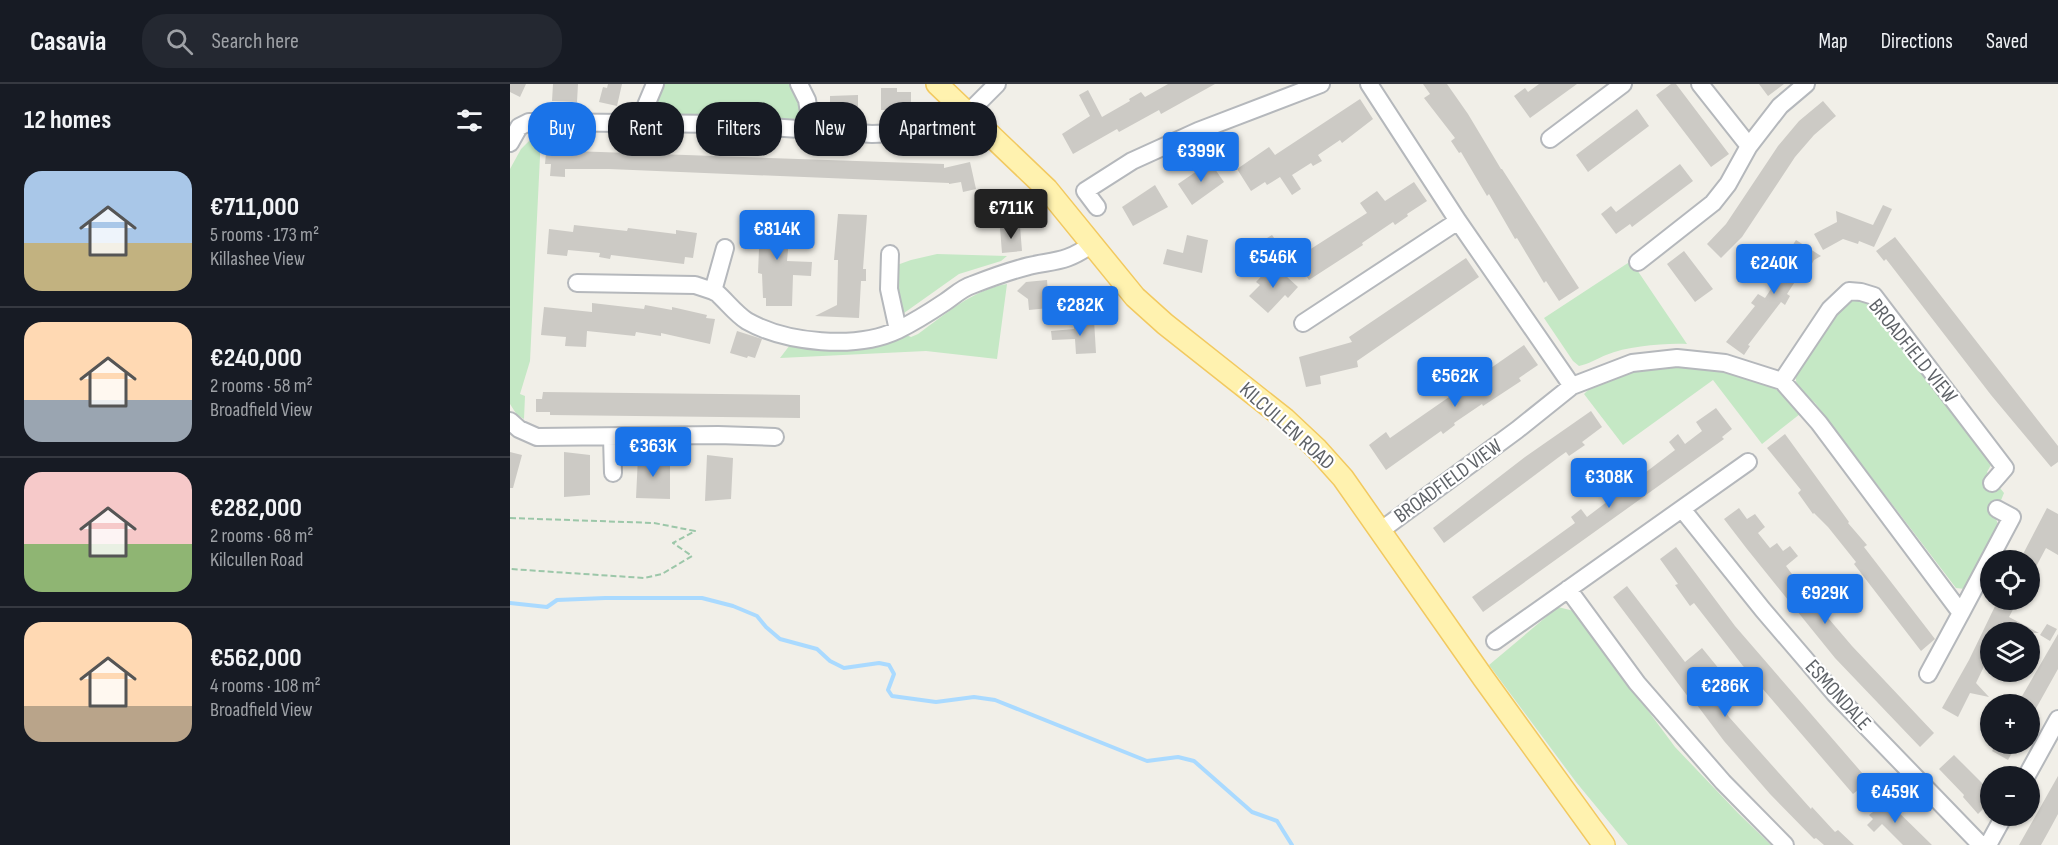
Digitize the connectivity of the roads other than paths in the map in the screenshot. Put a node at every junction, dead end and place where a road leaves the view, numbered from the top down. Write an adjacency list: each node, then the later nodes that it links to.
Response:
1 (655, 84): 10 (street)
2 (799, 84): 11 (street)
3 (937, 84): 12 (main road, KILCULLEN ROAD)
4 (997, 84): 13 (street)
5 (1321, 84): 22 (street)
6 (1369, 84): 23 (street)
7 (1623, 84): 18 (street)
8 (1700, 84): 21 (street)
9 (1806, 84): 21 (street)
10 (647, 102)
11 (807, 102)
12 (956, 102)
13 (979, 102)
14 (608, 122): 15 (street)
15 (514, 123): 20 (street)
16 (684, 123): 17 (street)
17 (794, 129)
18 (1550, 139)
19 (997, 141): 24 (main road, KILCULLEN ROAD)
20 (510, 143)
21 (1749, 146): 27 (street)
22 (1097, 207)
23 (1458, 221): 30 (street); 33 (street)
24 (1092, 244): 31 (street); 42 (main road, KILCULLEN ROAD)
25 (725, 248): 29 (street)
26 (890, 254): 31 (street)
27 (1638, 262)
28 (577, 283): 29 (street)
29 (712, 291): 31 (street)
30 (1304, 323)
31 (898, 330)
32 (1782, 381): 33 (street, BROADFIELD VIEW); 39 (street, BROADFIELD VIEW); 44 (street)
33 (1572, 386): 42 (street, BROADFIELD VIEW)
34 (510, 421): 35 (street)
35 (612, 437): 36 (street); 38 (street)
36 (776, 437)
37 (1748, 462): 40 (street)
38 (613, 473)
39 (1992, 483)
40 (1682, 509): 43 (street); 52 (street, ESMONDALE)
41 (1997, 509): 44 (street)
42 (1380, 531): 50 (main road, KILCULLEN ROAD)
43 (1568, 589): 45 (street); 51 (street)
44 (1961, 613): 46 (street)
45 (1495, 641)
46 (1928, 674)
47 (2058, 719): 48 (street)
48 (2032, 766)
49 (1998, 826): 53 (street)
50 (1604, 845)
51 (1785, 845)
52 (1981, 845)
53 (1988, 845)

